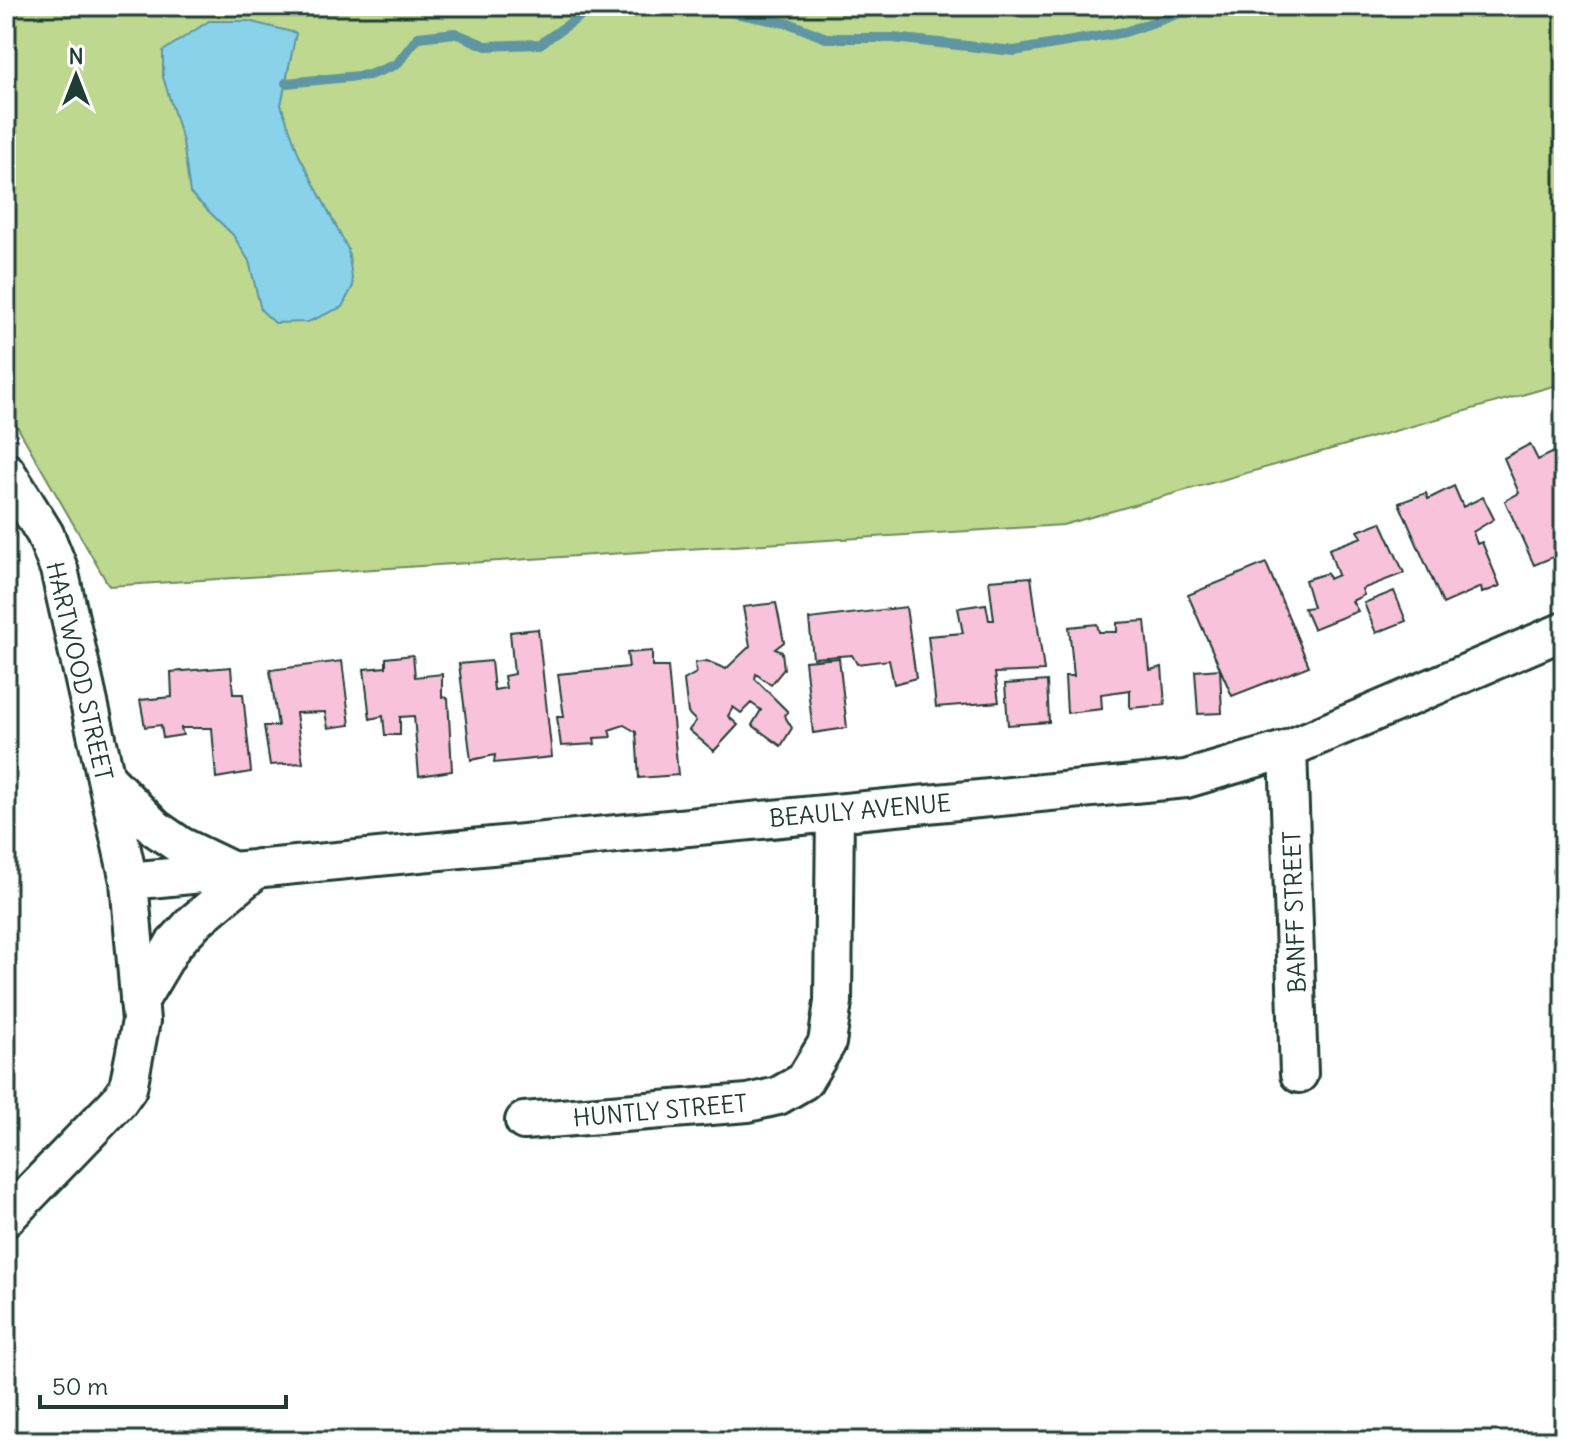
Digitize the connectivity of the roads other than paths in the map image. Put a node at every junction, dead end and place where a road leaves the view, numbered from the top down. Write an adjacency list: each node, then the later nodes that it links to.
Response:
1 (6, 471): 4 (street, HARTWOOD STREET)
2 (1564, 631): 3 (street, BEAULY AVENUE)
3 (1288, 749): 5 (street, BEAULY AVENUE); 9 (street, BANFF STREET)
4 (107, 779): 6 (street); 7 (street, HARTWOOD STREET)
5 (835, 813): 6 (street, BEAULY AVENUE); 10 (street, HUNTLY STREET)
6 (246, 869): 7 (street, BEAULY AVENUE); 8 (street)
7 (129, 881): 8 (street, HARTWOOD STREET)
8 (139, 1002): 11 (street, HARTWOOD STREET)
9 (1299, 1074)
10 (524, 1121)
11 (6, 1218)

